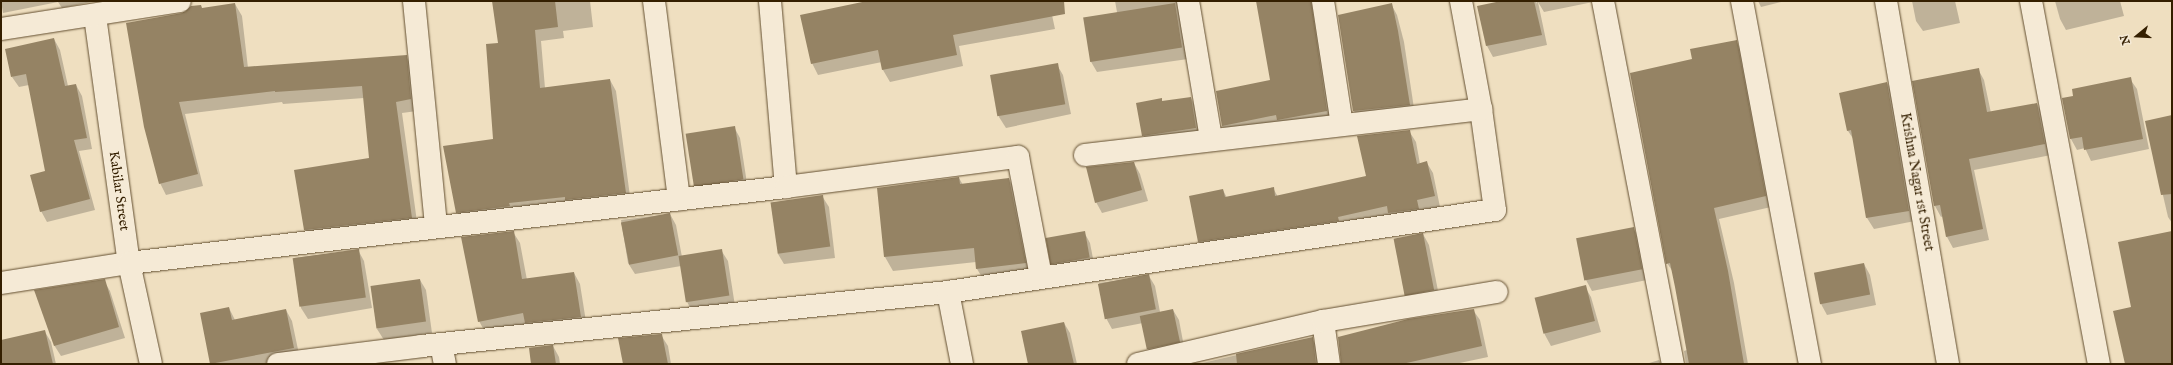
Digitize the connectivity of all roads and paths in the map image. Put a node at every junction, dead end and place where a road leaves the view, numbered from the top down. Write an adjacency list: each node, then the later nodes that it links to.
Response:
1 (180, 1): 12 (street)
2 (414, 1): 20 (street)
3 (654, 1): 19 (street)
4 (770, 1): 18 (street)
5 (1188, 1): 16 (street)
6 (1323, 1): 15 (street)
7 (1461, 1): 14 (street)
8 (1603, 1): 33 (street)
9 (1742, 1): 34 (street)
10 (1886, 1): 35 (street, Krishna Nagar 1st Street)
11 (2031, 1): 36 (street)
12 (95, 16): 13 (street); 21 (street, Kabilar Street)
13 (1, 29)
14 (1481, 109): 15 (street); 22 (street)
15 (1342, 125): 16 (street)
16 (1211, 139): 17 (street)
17 (1085, 155)
18 (786, 187): 19 (street); 22 (street)
19 (680, 199): 20 (street)
20 (436, 226): 21 (street)
21 (129, 263): 23 (street); 28 (street, Kabilar Street)
22 (1042, 277): 24 (street)
23 (1, 284)
24 (948, 292): 27 (street); 30 (street)
25 (1497, 292): 26 (street)
26 (1323, 320): 31 (street); 32 (street)
27 (443, 354): 29 (street)
28 (151, 364)
29 (278, 364)
30 (962, 364)
31 (1138, 364)
32 (1329, 364)
33 (1672, 364)
34 (1810, 364)
35 (1948, 364)
36 (2099, 364)

